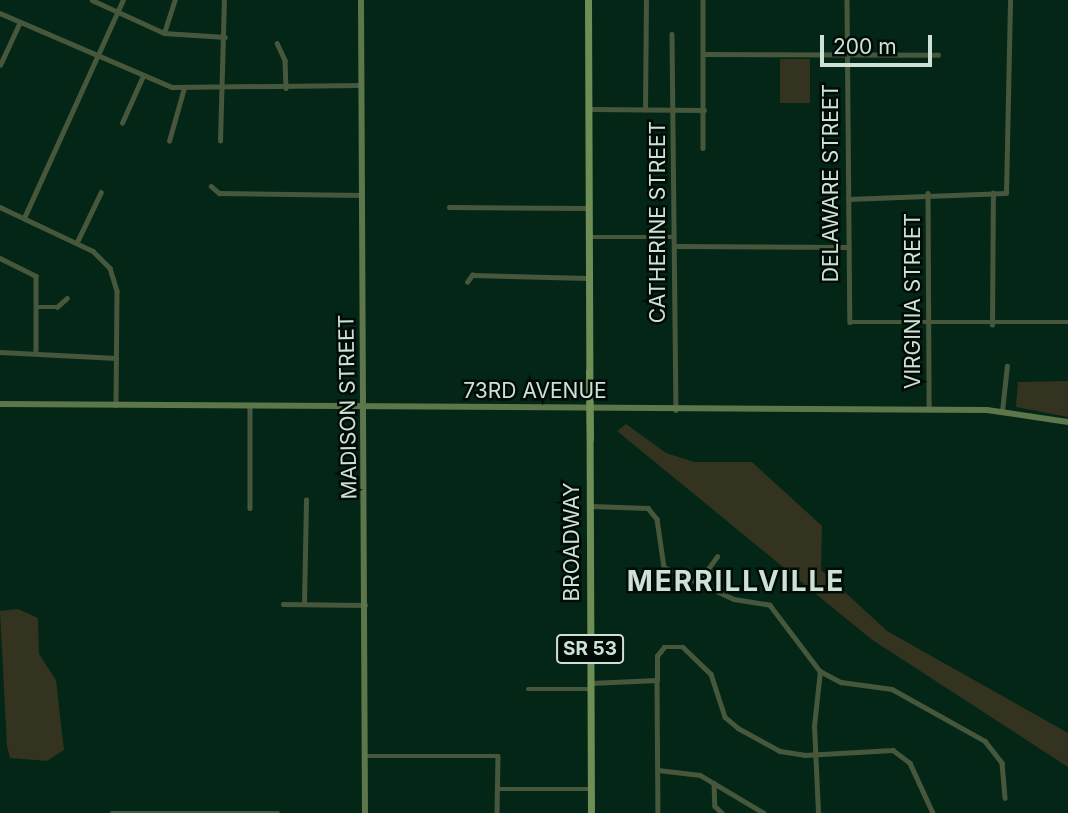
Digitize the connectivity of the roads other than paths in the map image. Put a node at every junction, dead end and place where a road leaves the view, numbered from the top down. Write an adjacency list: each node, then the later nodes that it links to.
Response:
1 (92, 0): 11 (street)
2 (123, 0): 11 (street)
3 (175, 0): 14 (street)
4 (224, 0): 16 (street)
5 (361, 0): 24 (street, MADISON STREET)
6 (588, 0): 28 (main road, BROADWAY / SR 53)
7 (646, 0): 29 (street)
8 (703, 0): 18 (street)
9 (847, 0): 19 (street, DELAWARE STREET)
10 (1010, 0): 39 (street)
11 (118, 12): 14 (street); 21 (street)
12 (0, 13): 13 (street)
13 (20, 22): 21 (street); 22 (street)
14 (164, 33): 16 (street)
15 (672, 34): 30 (street, CATHERINE STREET)
16 (225, 37): 25 (street)
17 (276, 43): 27 (street)
18 (704, 54): 19 (street); 31 (street)
19 (847, 54): 20 (street); 41 (street, DELAWARE STREET)
20 (939, 55)
21 (98, 57): 23 (street); 45 (street)
22 (0, 65)
23 (142, 78): 26 (street); 32 (street)
24 (361, 85): 27 (street); 40 (street, MADISON STREET)
25 (225, 87): 26 (street); 27 (street); 34 (street)
26 (184, 88): 33 (street)
27 (286, 88)
28 (589, 109): 29 (street); 44 (main road, BROADWAY / SR 53)
29 (645, 110): 30 (street)
30 (673, 110): 31 (street); 47 (street, CATHERINE STREET)
31 (704, 110): 35 (street)
32 (122, 123)
33 (169, 141)
34 (219, 141)
35 (703, 149)
36 (211, 186): 40 (street)
37 (101, 192): 48 (street)
38 (928, 193): 39 (street); 41 (street); 57 (street, VIRGINIA STREET)
39 (993, 193): 58 (street)
40 (362, 195): 66 (street, MADISON STREET)
41 (848, 199): 50 (street, DELAWARE STREET)
42 (0, 207): 45 (street)
43 (449, 207): 44 (street)
44 (589, 208): 46 (main road, BROADWAY / SR 53)
45 (24, 218): 48 (street)
46 (589, 237): 47 (street); 52 (main road, BROADWAY / SR 53)
47 (674, 237): 49 (street, CATHERINE STREET)
48 (77, 242): 61 (street)
49 (674, 246): 50 (street); 69 (street, CATHERINE STREET)
50 (848, 247): 57 (street, DELAWARE STREET)
51 (0, 258): 55 (street)
52 (589, 278): 53 (street); 68 (main road, BROADWAY / SR 53)
53 (467, 282)
54 (67, 298): 55 (street)
55 (37, 307): 60 (street)
56 (1068, 322): 58 (street)
57 (929, 325): 58 (street); 67 (street, VIRGINIA STREET)
58 (992, 325)
59 (0, 352): 60 (street)
60 (36, 353): 61 (street)
61 (116, 358): 64 (street)
62 (1007, 366): 70 (street)
63 (0, 404): 64 (street, 73RD AVENUE)
64 (116, 406): 65 (street, 73RD AVENUE)
65 (250, 407): 66 (street, 73RD AVENUE); 74 (street)
66 (366, 407): 68 (street, 73RD AVENUE); 79 (street, MADISON STREET)
67 (929, 409): 69 (street, 73RD AVENUE); 70 (street, 73RD AVENUE)
68 (589, 410): 69 (street, 73RD AVENUE); 73 (main road, BROADWAY / SR 53)
69 (676, 410)
70 (1002, 411): 71 (street, 73RD AVENUE)
71 (1068, 422)
72 (306, 500): 78 (street)
73 (590, 506): 76 (street); 82 (main road, BROADWAY / SR 53)
74 (250, 508)
75 (717, 557): 76 (street)
76 (699, 580): 80 (street)
77 (283, 604): 78 (street)
78 (304, 604): 79 (street)
79 (366, 605): 85 (street, MADISON STREET)
80 (820, 671): 84 (street); 90 (street)
81 (657, 680): 82 (street); 84 (street); 86 (street)
82 (590, 686): 83 (street); 89 (main road, BROADWAY / SR 53)
83 (528, 689)
84 (818, 755): 101 (street); 102 (street)
85 (367, 756): 88 (street); 95 (street, MADISON STREET)
86 (658, 771): 87 (street); 98 (street)
87 (714, 782): 99 (street); 100 (street)
88 (497, 789): 89 (street); 96 (street)
89 (591, 789): 97 (main road, BROADWAY / SR 53)
90 (1005, 798)
91 (170, 812): 92 (street); 93 (street)
92 (112, 813)
93 (232, 813): 94 (street)
94 (278, 813)
95 (365, 813)
96 (497, 813)
97 (591, 813)
98 (658, 813)
99 (722, 813)
100 (764, 813)
101 (818, 813)
102 (933, 813)

